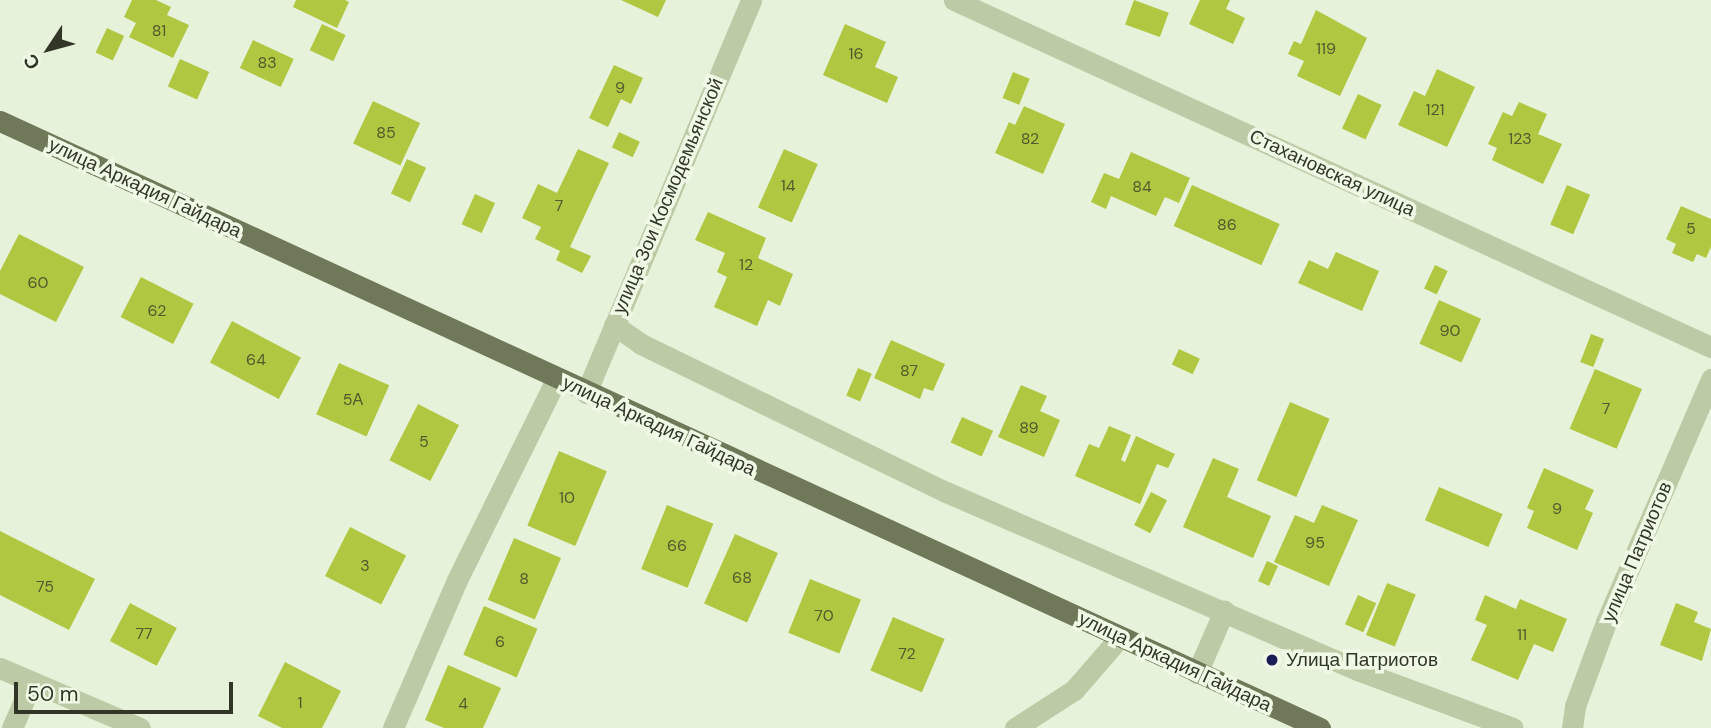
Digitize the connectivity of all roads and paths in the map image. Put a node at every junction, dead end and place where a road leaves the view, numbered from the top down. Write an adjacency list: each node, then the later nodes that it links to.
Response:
1 (751, 0): 4 (street, улица Зои Космодемьянской)
2 (954, 0): 5 (street, Стахановская улица)
3 (0, 121): 6 (main road, улица Аркадия Гайдара)
4 (614, 325): 8 (street, улица Зои Космодемьянской); 9 (street)
5 (1711, 347)
6 (557, 378): 8 (main road, улица Аркадия Гайдара); 16 (street)
7 (1711, 379): 20 (street, улица Патриотов)
8 (586, 393): 10 (main road, улица Аркадия Гайдара)
9 (1223, 611): 12 (street); 19 (street)
10 (1120, 637): 12 (main road, улица Аркадия Гайдара); 17 (street)
11 (0, 668): 13 (street)
12 (1198, 673): 18 (main road, улица Аркадия Гайдара)
13 (32, 682): 14 (street); 15 (street)
14 (12, 728)
15 (140, 728)
16 (393, 728)
17 (1015, 728)
18 (1320, 728)
19 (1513, 728)
20 (1572, 728)

